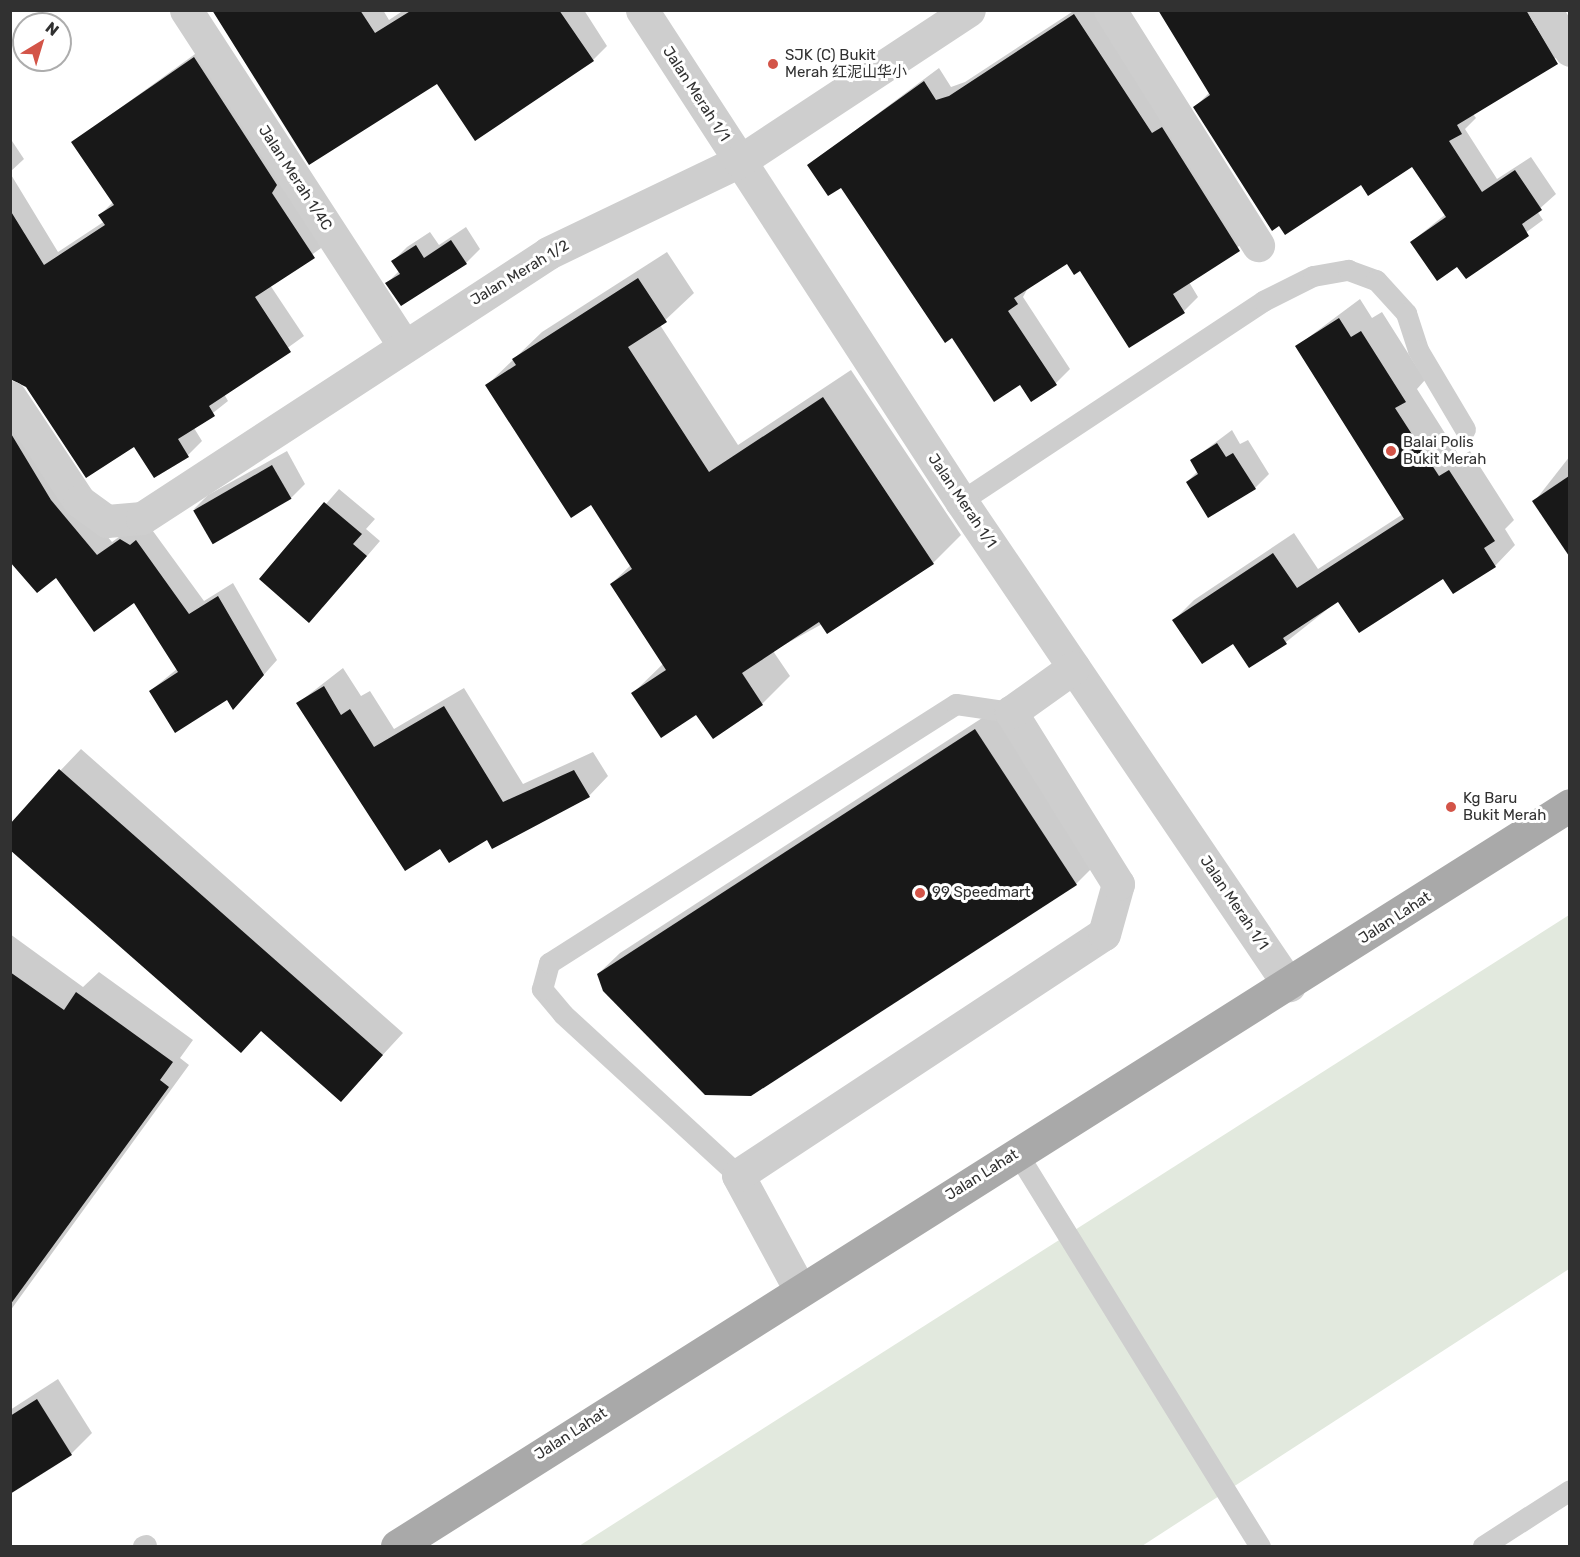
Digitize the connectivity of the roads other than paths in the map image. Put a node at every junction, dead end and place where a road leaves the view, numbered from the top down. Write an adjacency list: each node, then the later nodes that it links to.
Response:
1 (186, 10): 9 (street, Jalan Merah 1/4C)
2 (642, 10): 7 (street, Jalan Merah 1/1)
3 (969, 10): 7 (street, Jalan Merah 1/2)
4 (1110, 10): 8 (street)
5 (1545, 10): 6 (street)
6 (1569, 50)
7 (740, 161): 9 (street, Jalan Merah 1/2); 12 (street, Jalan Merah 1/1)
8 (1258, 245)
9 (404, 346): 10 (street, Jalan Merah 1/2)
10 (10, 397)
11 (1464, 429): 12 (lane)
12 (961, 501): 13 (street, Jalan Merah 1/1)
13 (1074, 667): 14 (street); 16 (street, Jalan Merah 1/1)
14 (1011, 712): 18 (street); 18 (lane)
15 (1569, 805): 16 (main road, Jalan Lahat)
16 (1289, 986): 17 (main road, Jalan Lahat)
17 (1017, 1154): 19 (main road, Jalan Lahat); 22 (lane)
18 (738, 1175): 19 (street)
19 (799, 1288): 21 (main road, Jalan Lahat)
20 (1569, 1490): 23 (lane)
21 (397, 1546)
22 (1260, 1546)
23 (1483, 1546)

